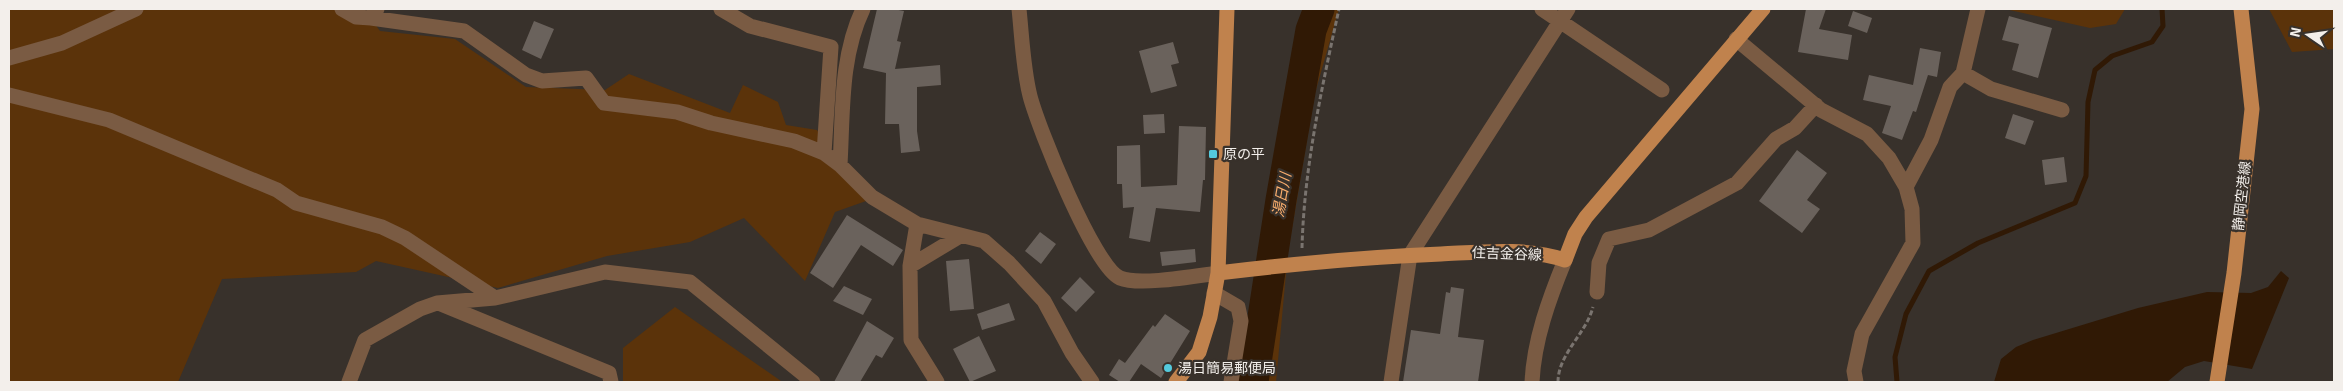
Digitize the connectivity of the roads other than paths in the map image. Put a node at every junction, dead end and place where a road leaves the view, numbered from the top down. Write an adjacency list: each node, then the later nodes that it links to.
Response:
1 (136, 9): 14 (street)
2 (342, 9): 11 (street)
3 (721, 9): 20 (street)
4 (863, 9): 21 (street)
5 (1019, 9): 28 (street)
6 (1227, 9): 28 (main road)
7 (1542, 9): 12 (street)
8 (1763, 9): 13 (main road)
9 (1978, 9): 15 (street)
10 (2241, 9): 43 (main road, 静岡空港線)
11 (374, 13): 20 (street)
12 (1564, 15): 16 (street); 25 (street)
13 (1736, 39): 18 (street); 26 (main road)
14 (9, 58)
15 (1964, 73): 19 (street); 22 (street)
16 (1662, 90)
17 (9, 95): 31 (street)
18 (1816, 105): 22 (street); 29 (street)
19 (2062, 110)
20 (824, 153): 21 (street)
21 (840, 165): 23 (street)
22 (1906, 187): 42 (street)
23 (917, 224): 24 (street); 27 (street)
24 (960, 236): 27 (street); 37 (street)
25 (1410, 255): 26 (main road, 住吉金谷線); 28 (main road, 住吉金谷線); 40 (street)
26 (1565, 260): 41 (street)
27 (910, 266): 36 (street)
28 (1218, 273): 30 (main road)
29 (1597, 292)
30 (1214, 293): 38 (main road); 39 (street)
31 (494, 298): 32 (street); 35 (street)
32 (437, 303): 33 (street); 34 (street)
33 (349, 382)
34 (611, 382)
35 (813, 382)
36 (937, 382)
37 (1092, 382)
38 (1176, 382)
39 (1231, 382)
40 (1392, 382)
41 (1532, 382)
42 (1856, 382)
43 (2217, 382)

